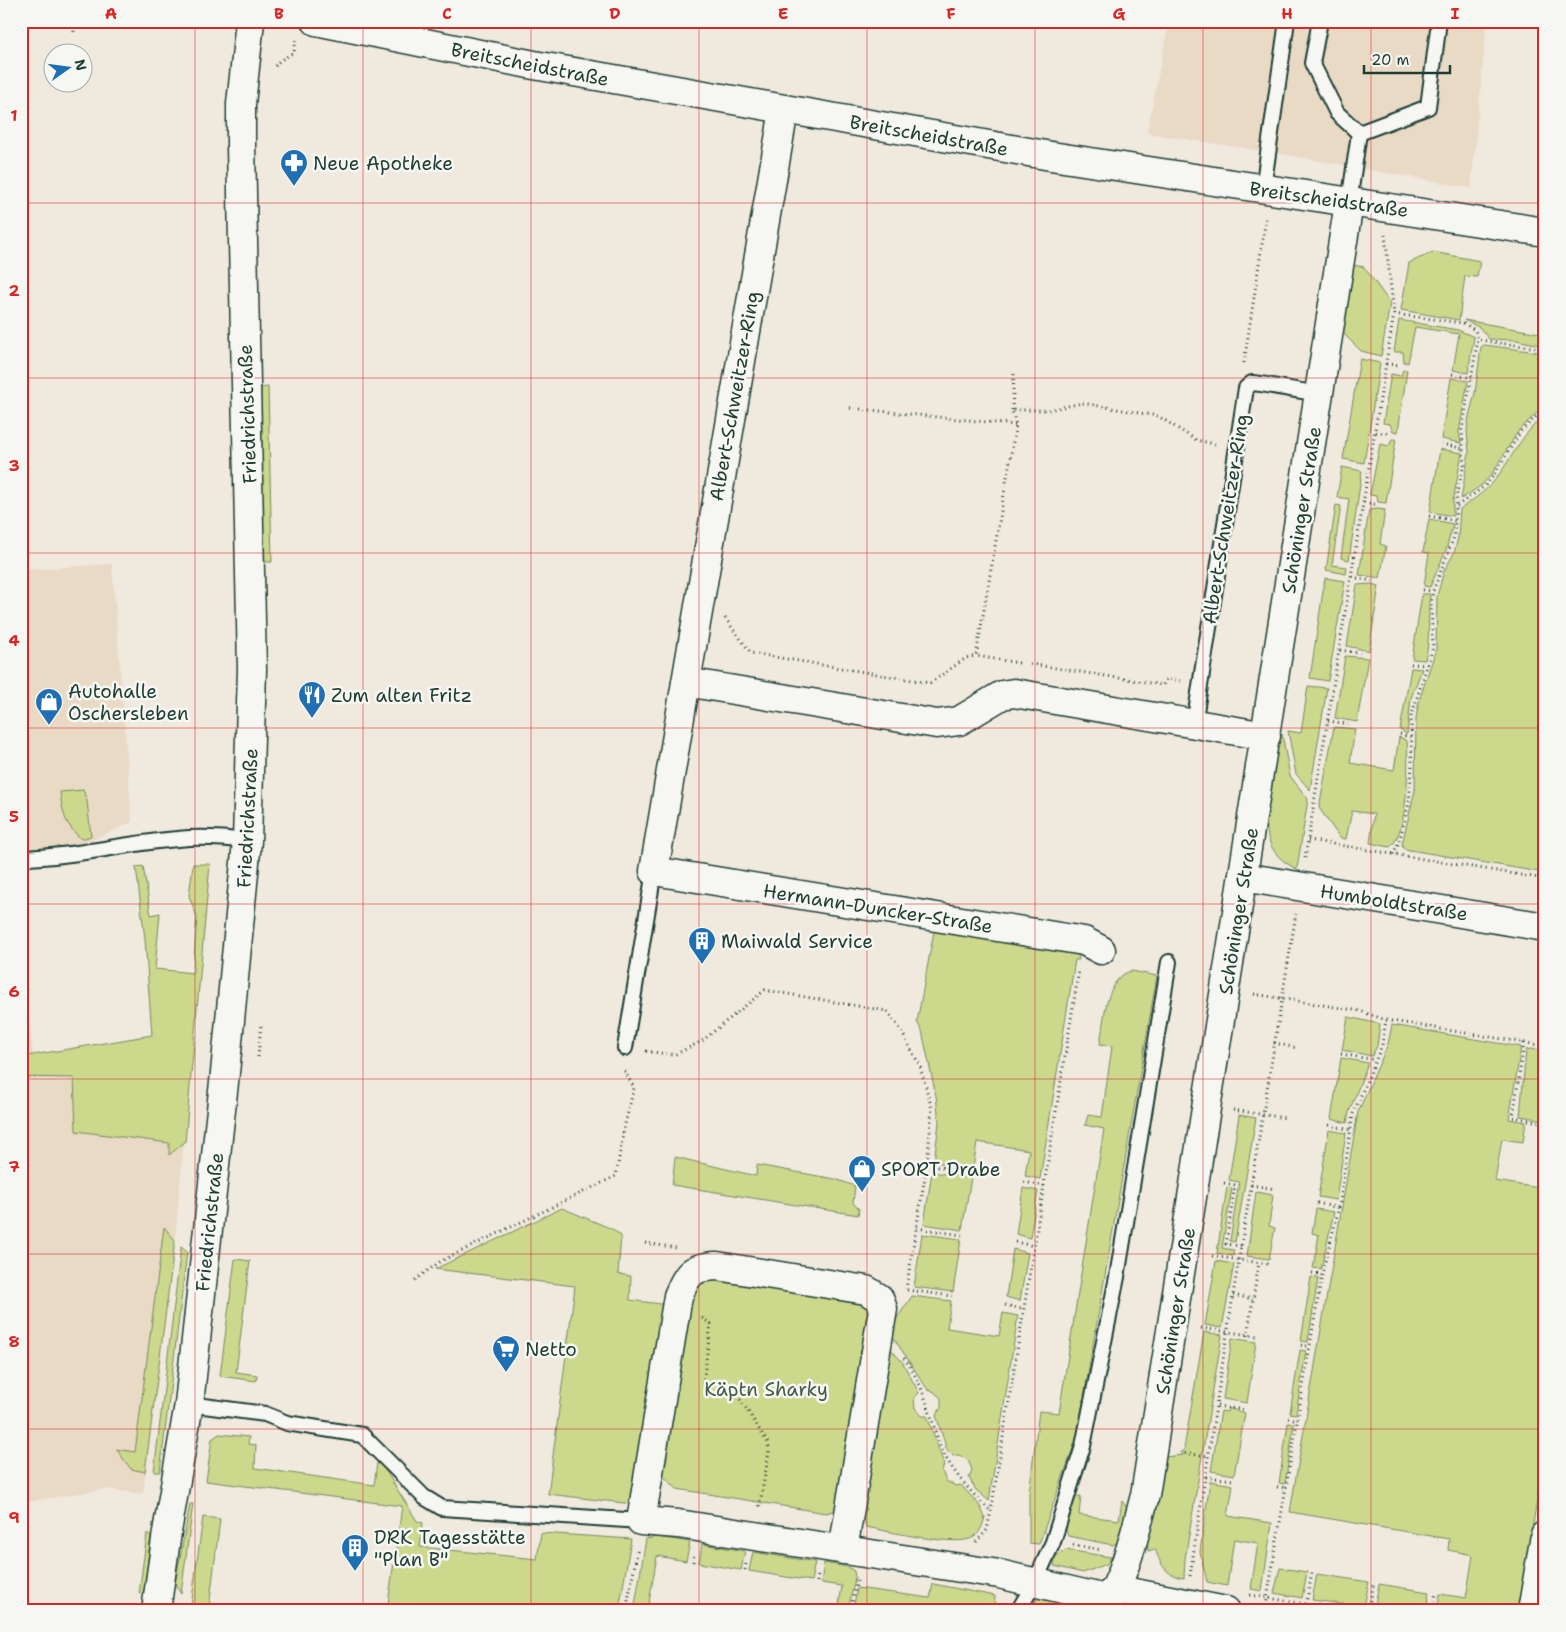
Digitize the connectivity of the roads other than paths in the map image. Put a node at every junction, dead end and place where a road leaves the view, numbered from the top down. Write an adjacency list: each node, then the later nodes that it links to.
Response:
1 (250, 21): 15 (street, Friedrichstraße)
2 (316, 21): 6 (street, Breitscheidstraße)
3 (1287, 21): 8 (lane)
4 (1320, 21): 7 (lane)
5 (1439, 21): 7 (lane)
6 (784, 110): 8 (street, Breitscheidstraße); 12 (street, Albert-Schweitzer-Ring)
7 (1359, 134): 9 (lane)
8 (1266, 190): 9 (street, Breitscheidstraße)
9 (1349, 204): 10 (street, Breitscheidstraße); 11 (street, Schöninger Straße)
10 (1545, 232)
11 (1319, 394): 13 (lane, Albert-Schweitzer-Ring); 14 (street, Schöninger Straße)
12 (686, 682): 13 (street); 17 (street, Albert-Schweitzer-Ring)
13 (1194, 725): 14 (street)
14 (1266, 736): 18 (street, Schöninger Straße)
15 (247, 841): 16 (lane); 23 (street, Friedrichstraße)
16 (21, 858)
17 (654, 871): 20 (street, Hermann-Duncker-Straße); 22 (lane)
18 (1243, 877): 19 (street, Humboldtstraße); 28 (street, Schöninger Straße)
19 (1545, 927)
20 (1093, 946)
21 (1169, 962): 27 (lane)
22 (625, 1048)
23 (189, 1404): 24 (lane); 29 (street, Friedrichstraße)
24 (640, 1532): 26 (street); 26 (street)
25 (1545, 1535): 32 (street)
26 (843, 1550): 27 (street)
27 (1035, 1582): 28 (street); 30 (lane)
28 (1109, 1600): 31 (street)
29 (156, 1611)
30 (1018, 1611)
31 (1226, 1611)
32 (1532, 1611)

